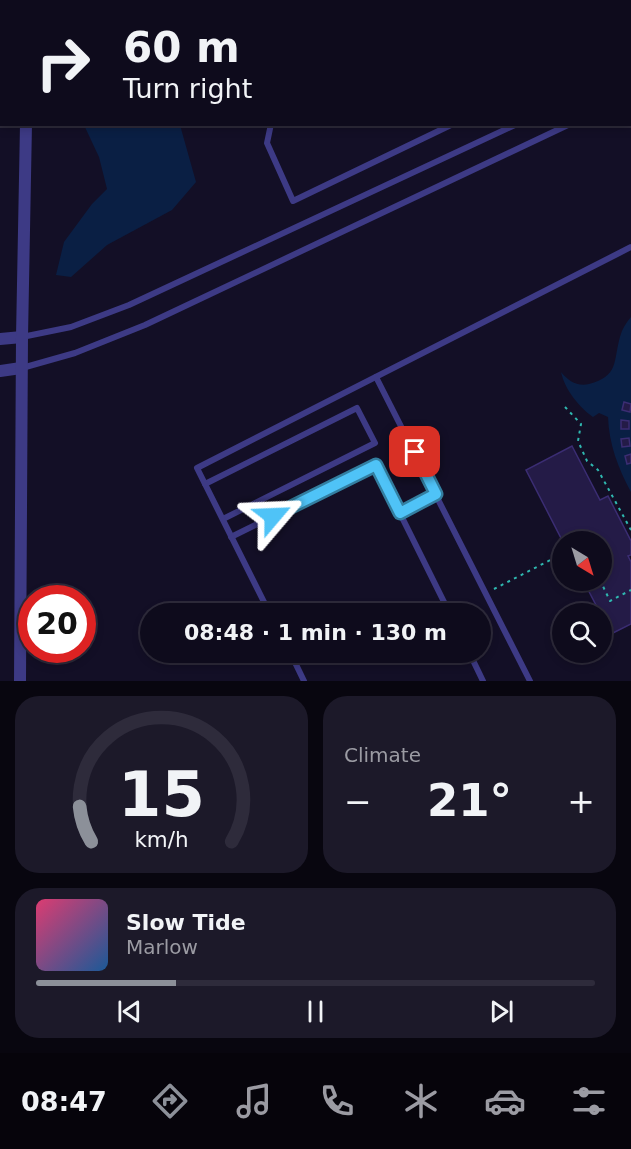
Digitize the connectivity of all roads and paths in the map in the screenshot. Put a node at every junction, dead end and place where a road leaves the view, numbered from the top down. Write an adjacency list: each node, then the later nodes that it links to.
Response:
1 (26, 126): 7 (street)
2 (271, 126): 3 (lane)
3 (449, 126)
4 (513, 126): 7 (lane)
5 (566, 126): 9 (lane)
6 (631, 247): 11 (lane)
7 (22, 337): 8 (street); 9 (street)
8 (0, 339)
9 (21, 368): 10 (street); 29 (street)
10 (0, 371)
11 (376, 377): 13 (lane); 14 (lane)
12 (565, 407): 18 (path)
13 (424, 471): 15 (lane); 23 (lane)
14 (205, 484): 17 (lane); 17 (lane)
15 (436, 494): 16 (lane); 28 (lane)
16 (400, 513): 19 (lane); 25 (lane)
17 (223, 519): 19 (lane)
18 (631, 530)
19 (231, 537): 24 (lane)
20 (552, 560): 23 (path)
21 (631, 590): 22 (path)
22 (605, 591)
23 (486, 593): 28 (lane)
24 (264, 603)
25 (445, 603)
26 (295, 663): 30 (lane)
27 (475, 663): 31 (lane)
28 (528, 680)
29 (20, 681)
30 (304, 681)
31 (483, 681)

